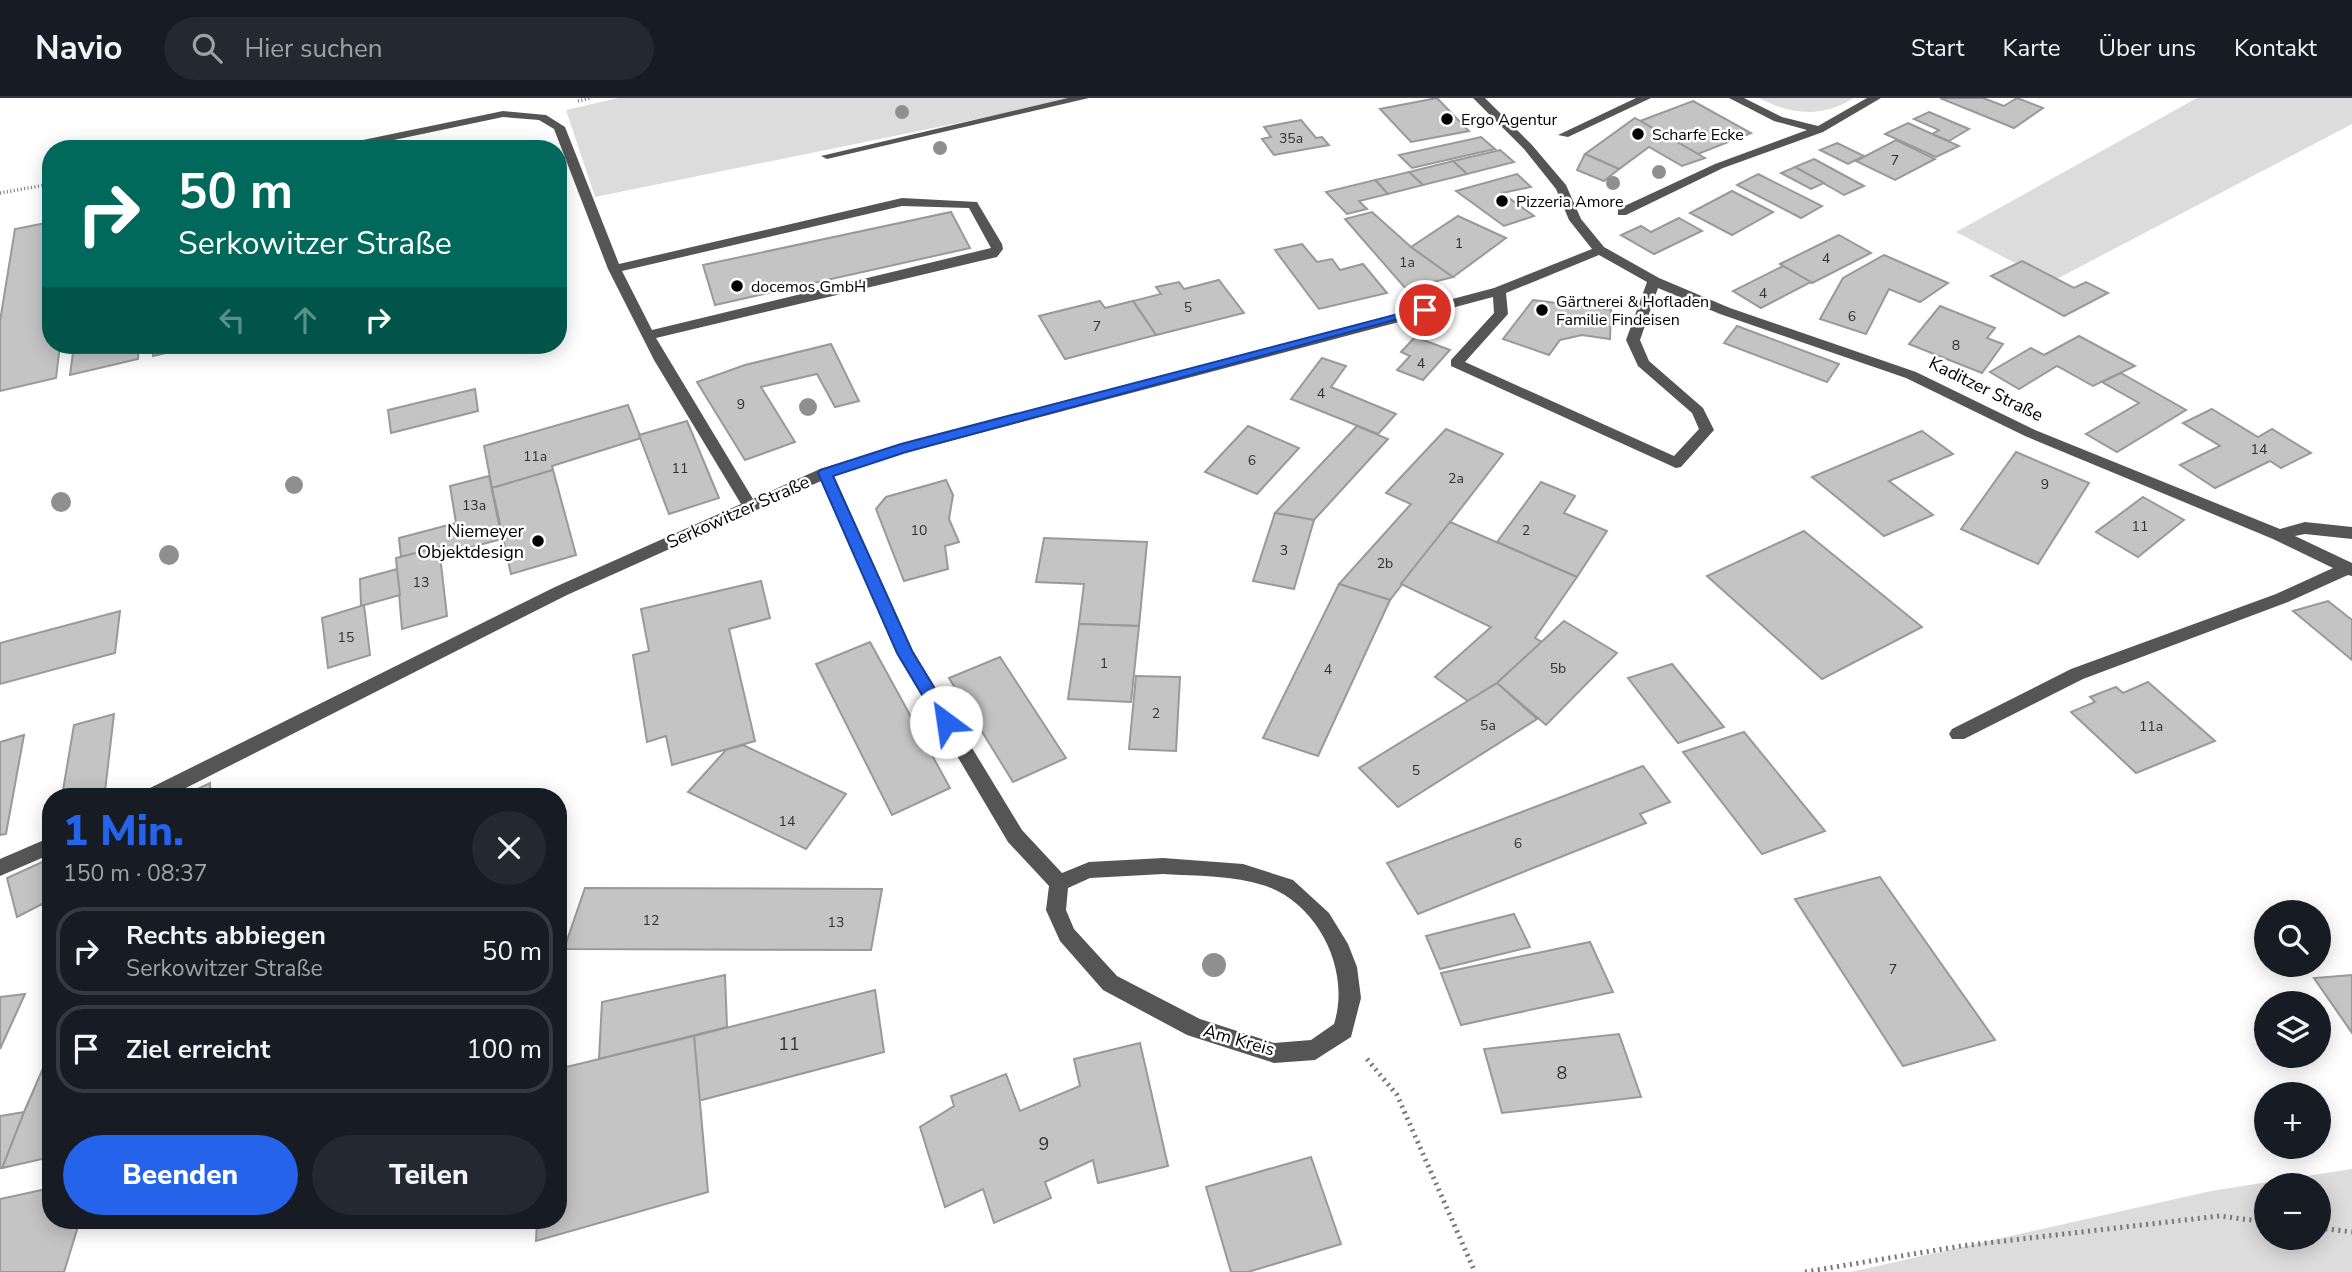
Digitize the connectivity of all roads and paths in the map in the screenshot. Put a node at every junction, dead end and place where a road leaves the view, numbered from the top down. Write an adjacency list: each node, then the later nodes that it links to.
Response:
1 (1083, 98): 11 (street)
2 (1479, 98): 15 (street)
3 (1644, 98): 7 (street)
4 (1735, 98): 6 (street)
5 (1875, 98): 6 (street)
6 (1819, 130): 14 (street)
7 (1564, 135)
8 (377, 140): 9 (street)
9 (564, 140)
10 (567, 148): 16 (street)
11 (827, 156)
12 (42, 186): 13 (path)
13 (0, 193)
14 (1622, 212)
15 (1600, 250): 17 (street, Kaditzer Straße); 18 (street, Serkowitzer Straße)
16 (614, 269): 19 (street); 19 (street)
17 (1654, 281): 18 (street); 23 (street, Kaditzer Straße)
18 (1499, 291): 20 (street, Serkowitzer Straße)
19 (650, 335): 21 (street)
20 (825, 473): 21 (street, Serkowitzer Straße); 29 (street)
21 (750, 507): 26 (street, Serkowitzer Straße)
22 (2352, 533): 23 (street)
23 (2279, 535): 24 (street, Kaditzer Straße)
24 (2350, 569): 25 (street)
25 (1958, 734)
26 (169, 788)
27 (42, 849): 28 (street)
28 (0, 868)
29 (1059, 883): 30 (street, Am Kreis); 30 (street)
30 (1343, 1030): 34 (path)
31 (2254, 1221): 35 (path)
32 (2331, 1230): 33 (path)
33 (2352, 1233)
34 (1475, 1272)
35 (1805, 1272)

